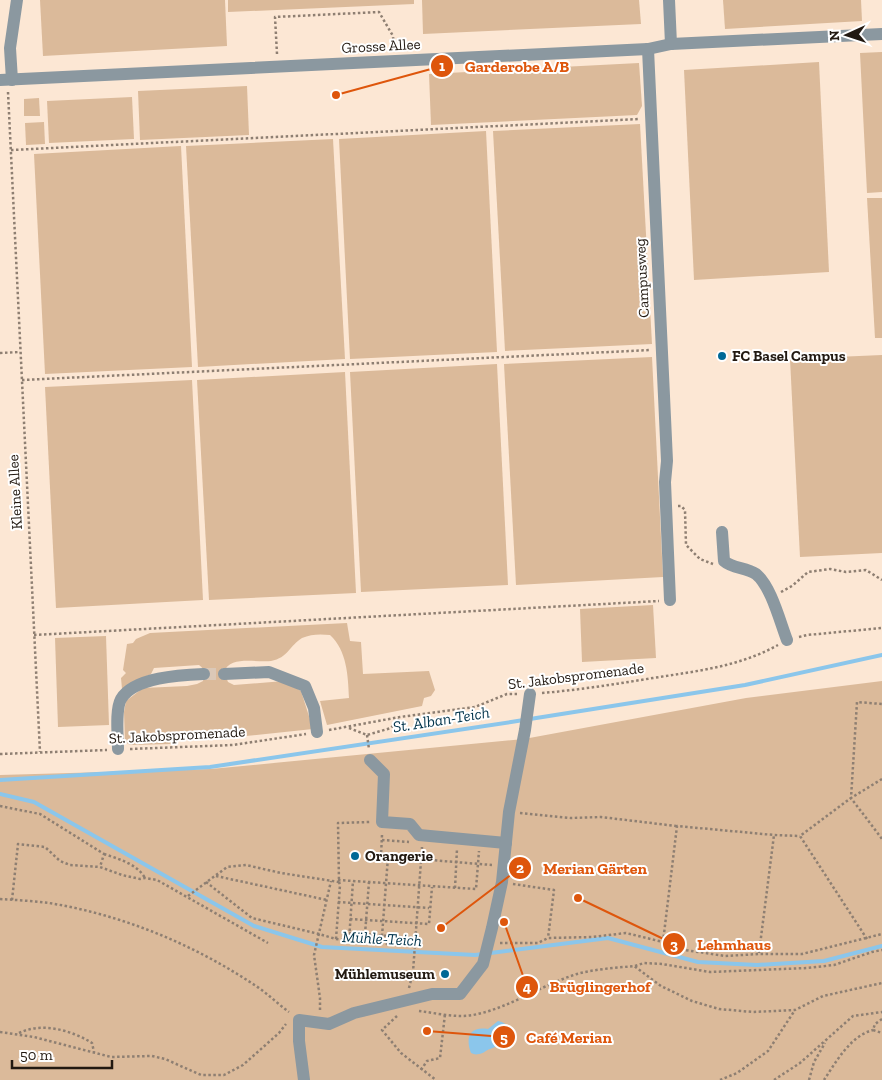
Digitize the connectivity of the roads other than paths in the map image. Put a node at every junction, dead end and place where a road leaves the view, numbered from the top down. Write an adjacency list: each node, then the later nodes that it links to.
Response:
1 (17, 0): 6 (lane)
2 (669, 0): 4 (lane)
3 (882, 34): 4 (lane, Grosse Allee)
4 (671, 44): 5 (lane, Grosse Allee)
5 (648, 49): 6 (lane, Grosse Allee); 8 (lane, Campusweg)
6 (6, 80)
7 (722, 532): 9 (lane)
8 (670, 600)
9 (787, 640)
10 (204, 674): 14 (lane)
11 (224, 674): 13 (lane)
12 (530, 694): 16 (lane)
13 (317, 732)
14 (118, 749)
15 (370, 760): 16 (lane)
16 (506, 843): 17 (lane)
17 (304, 1080)

